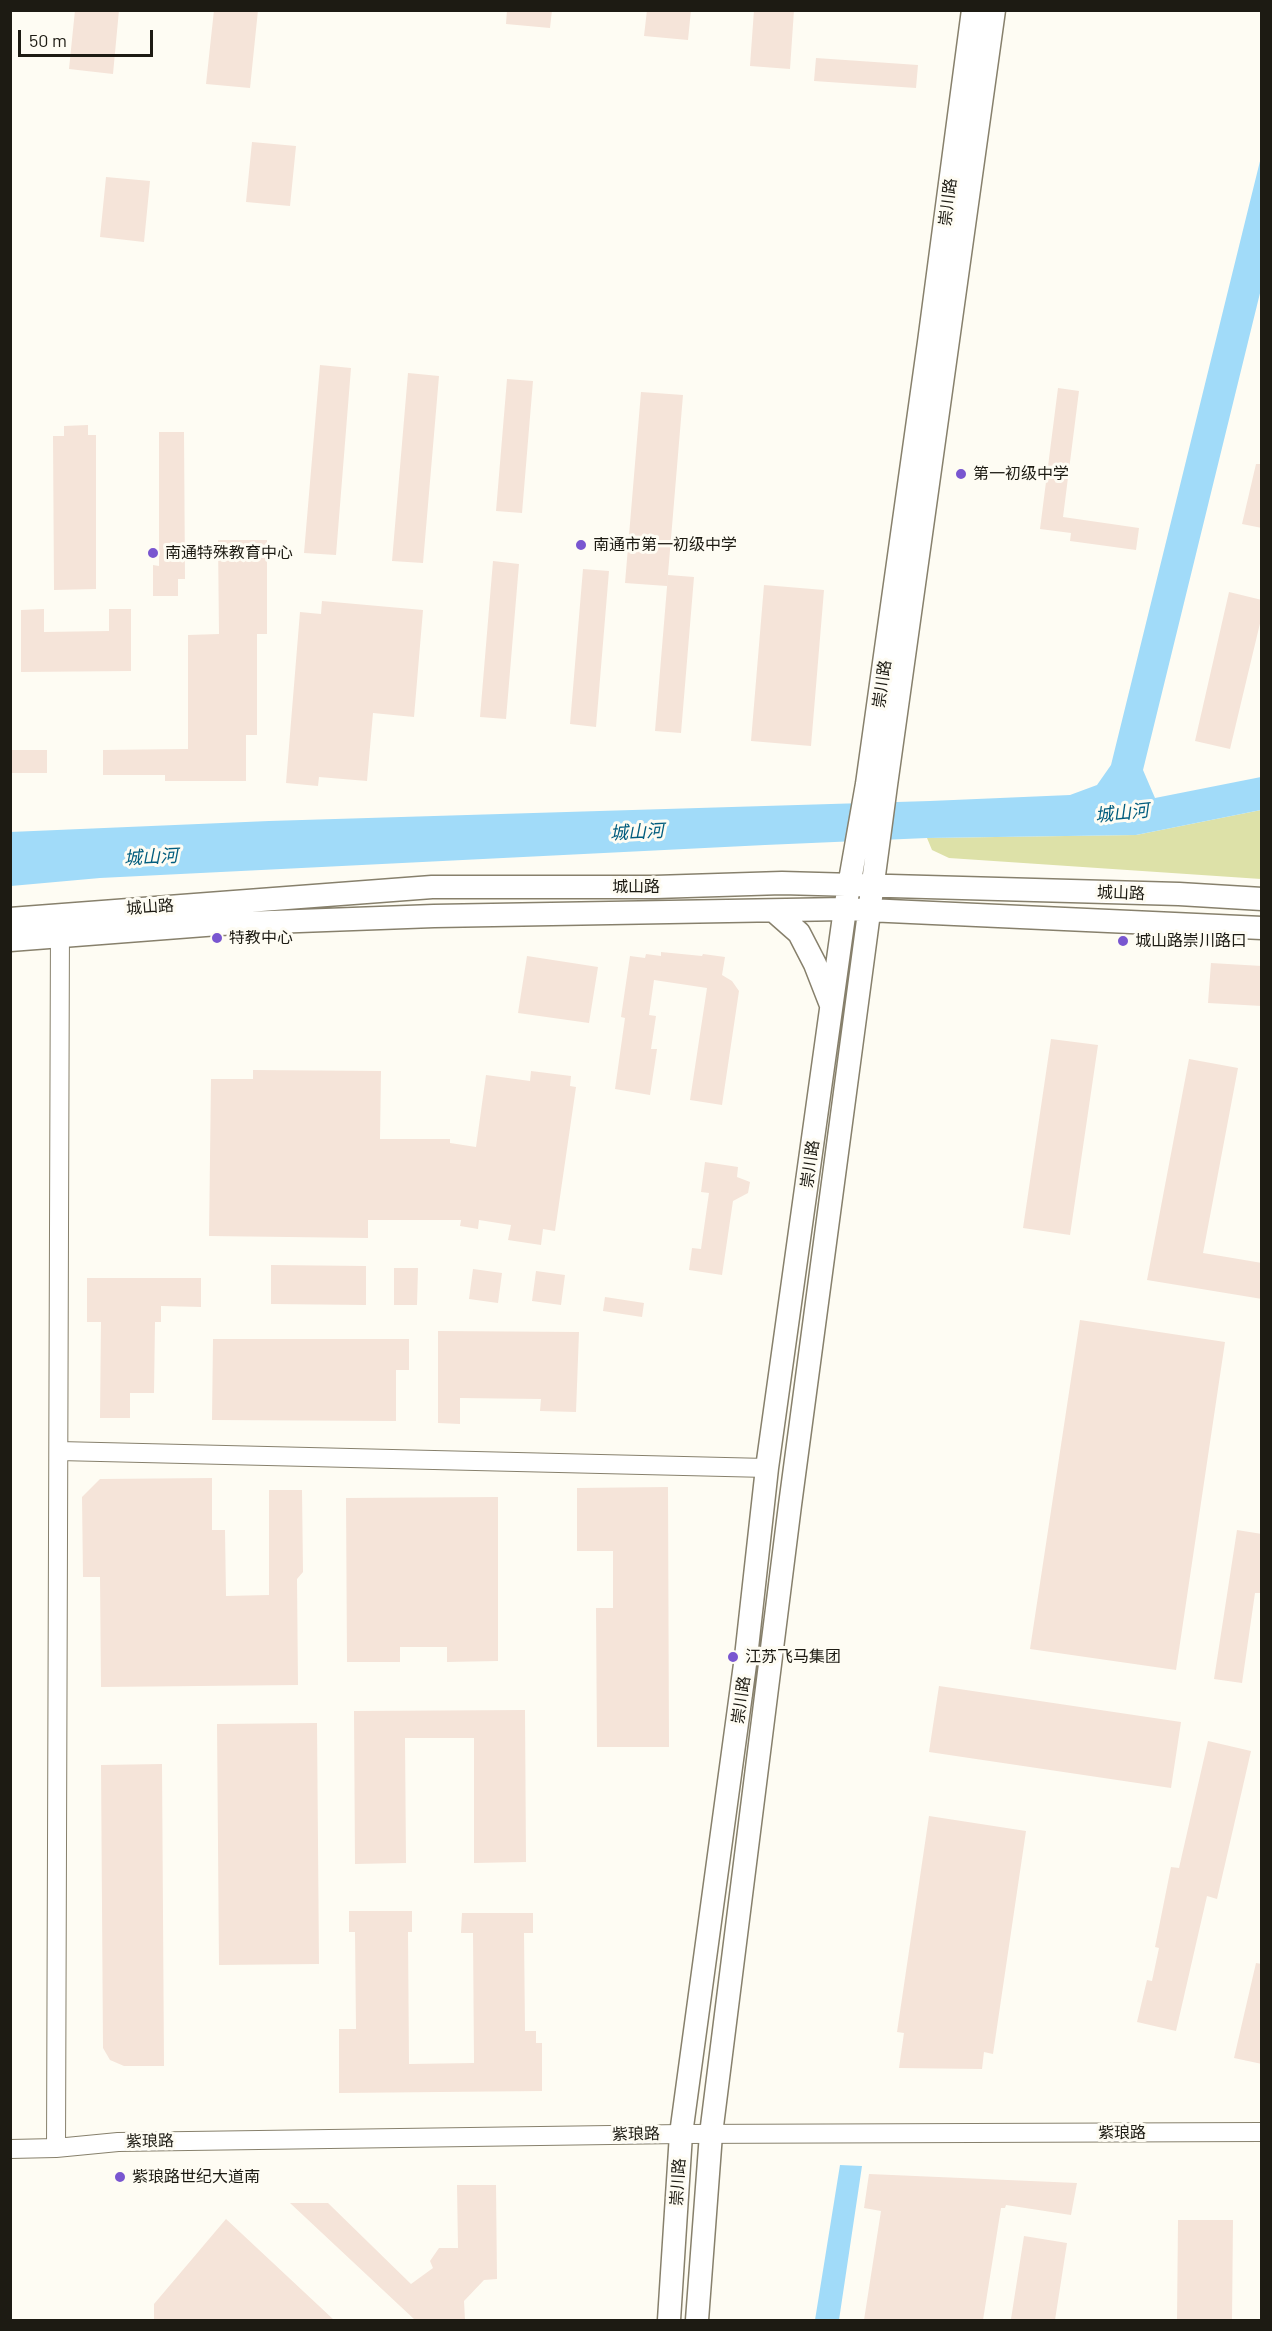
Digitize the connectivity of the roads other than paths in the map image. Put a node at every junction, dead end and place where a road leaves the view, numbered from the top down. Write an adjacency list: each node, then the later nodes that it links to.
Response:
1 (973, 10): 3 (main road, 崇川路)
2 (994, 10): 3 (main road, 崇川路)
3 (877, 784): 4 (main road, 崇川路)
4 (868, 869): 5 (main road, 城山路); 6 (main road, 城山路); 8 (main road, 崇川路)
5 (850, 884): 7 (main road, 崇川路); 11 (main road, 城山路)
6 (1262, 899)
7 (845, 909): 8 (main road, 城山路); 9 (main road, 城山路); 14 (main road, 崇川路)
8 (870, 910): 12 (main road, 城山路); 19 (main road, 崇川路)
9 (774, 911): 11 (main road, 城山路); 14 (main road)
10 (10, 919): 11 (main road, 城山路)
11 (60, 924): 13 (main road, 城山路); 15 (street)
12 (1262, 928)
13 (10, 940)
14 (832, 1007): 16 (main road, 崇川路)
15 (59, 1451): 16 (street); 20 (street)
16 (767, 1468): 18 (main road, 崇川路)
17 (1262, 2132): 19 (street, 紫琅路)
18 (681, 2134): 19 (street, 紫琅路); 20 (street, 紫琅路); 22 (main road, 崇川路)
19 (711, 2134): 23 (main road, 崇川路)
20 (56, 2148): 21 (street, 紫琅路)
21 (10, 2149)
22 (669, 2320)
23 (697, 2320)

